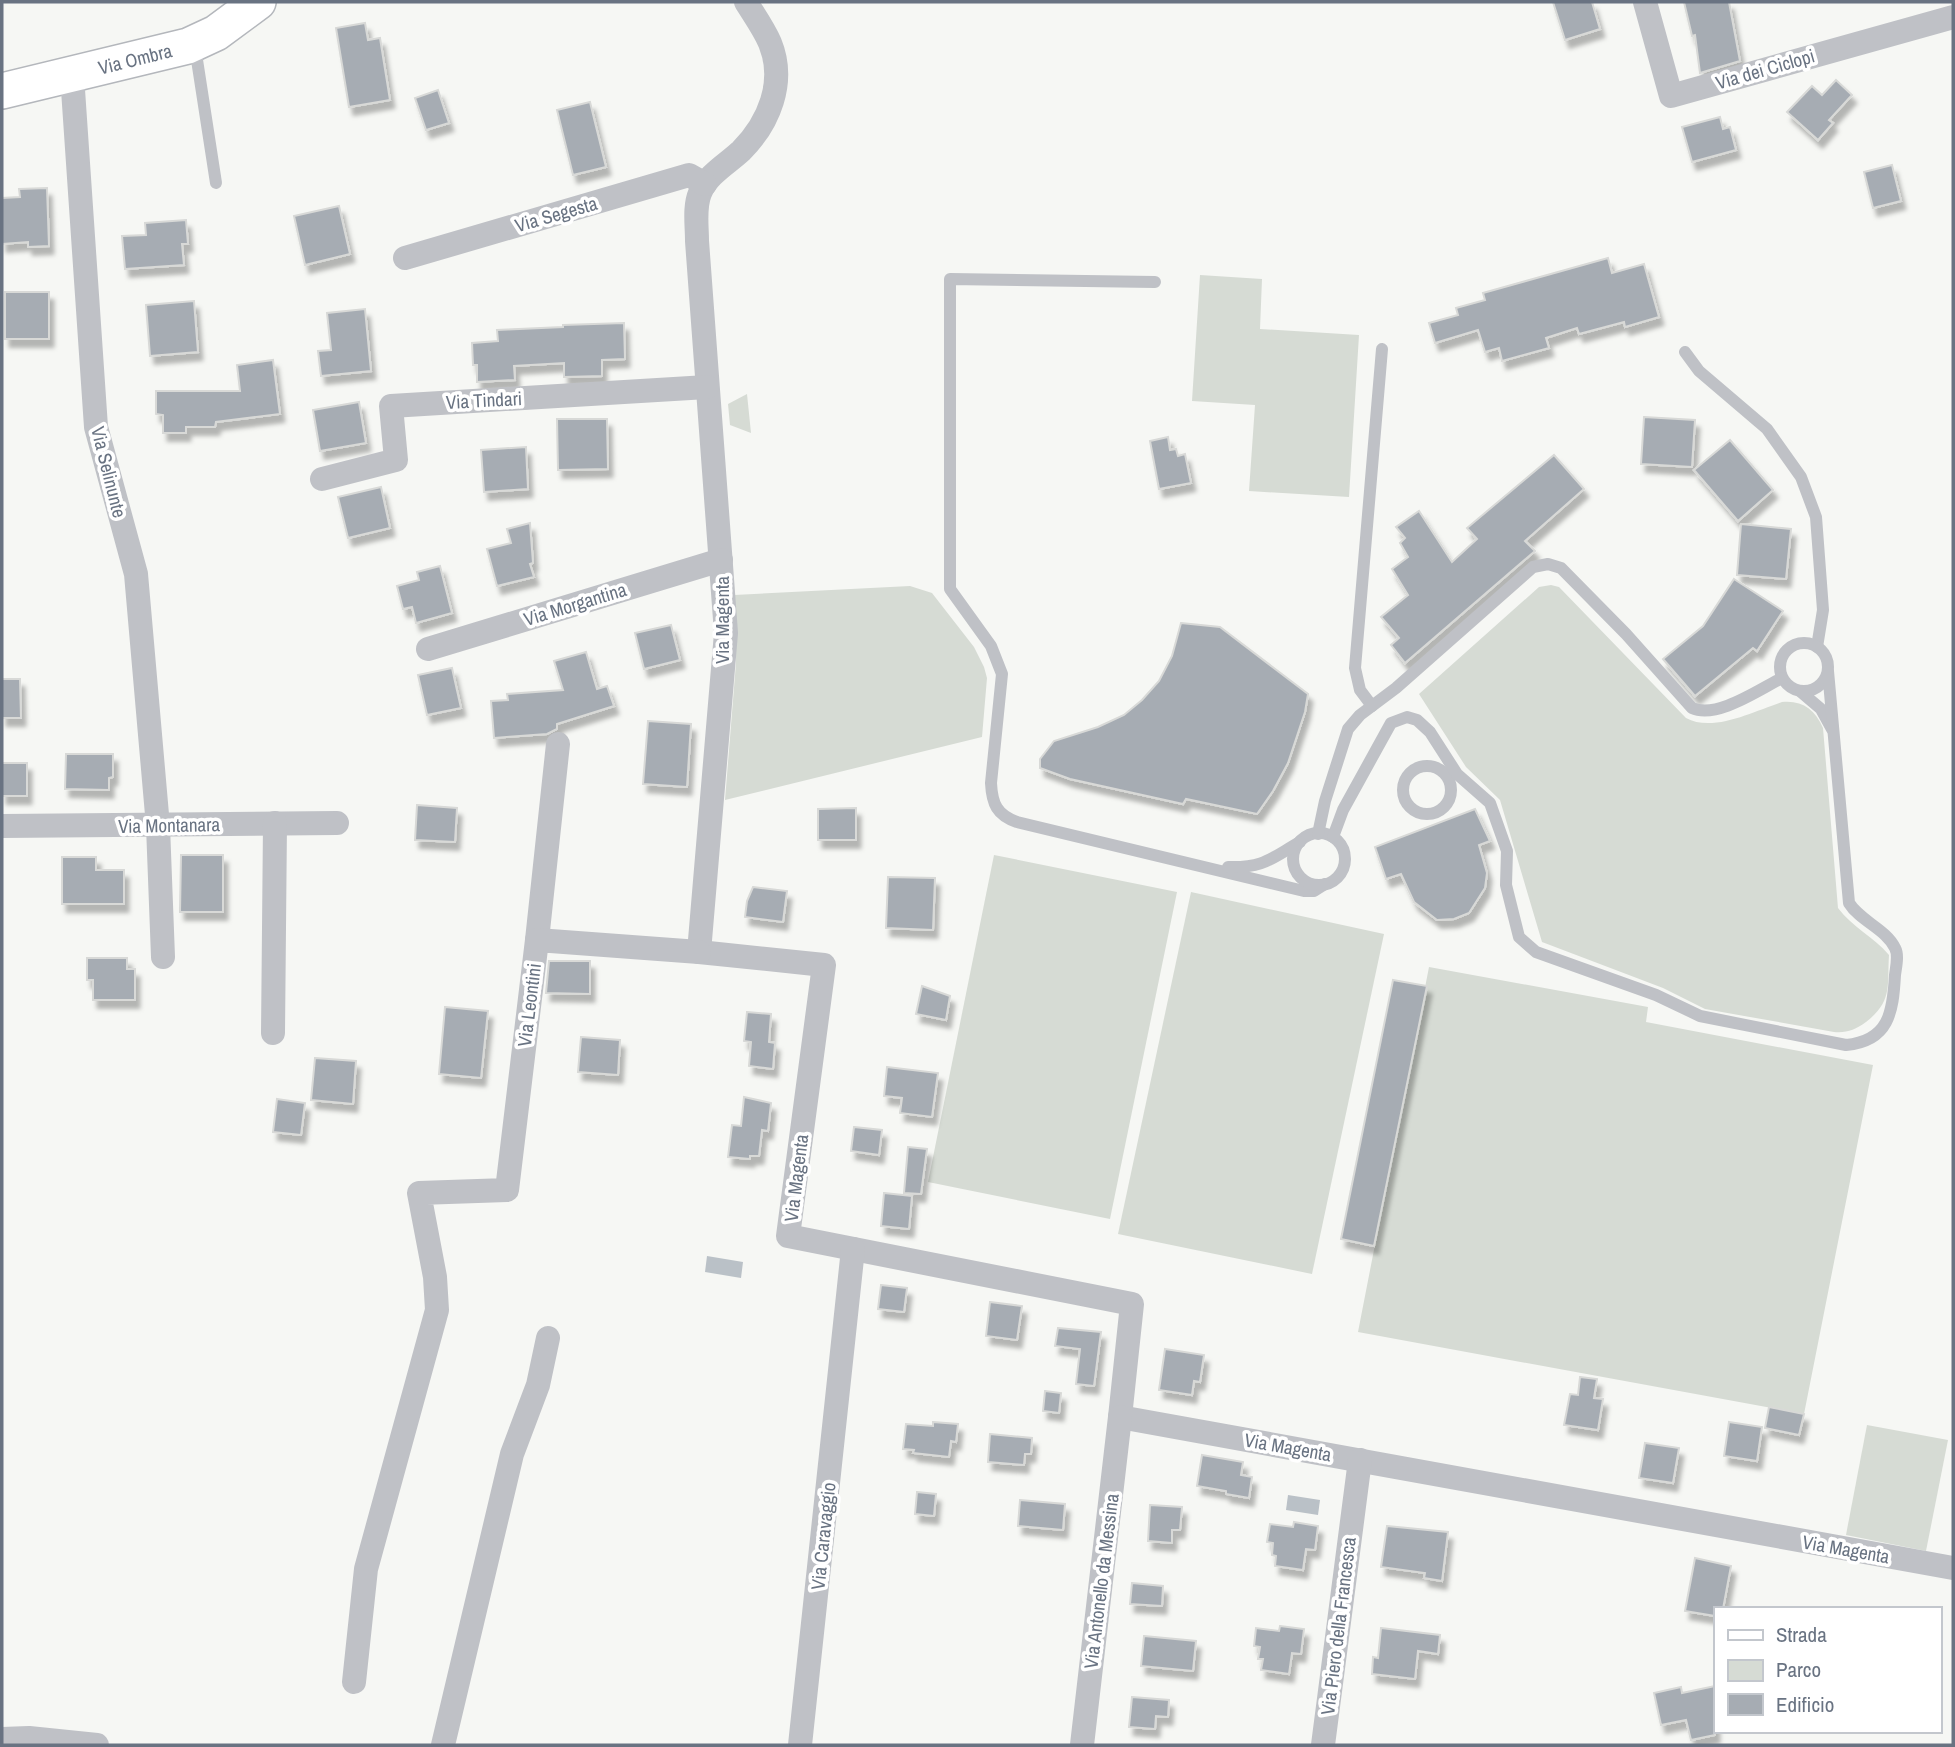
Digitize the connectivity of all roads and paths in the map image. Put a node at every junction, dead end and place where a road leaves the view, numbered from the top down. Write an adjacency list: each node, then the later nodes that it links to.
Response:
1 (258, 2): 5 (main road, Via Ombra)
2 (746, 2): 9 (street)
3 (1645, 2): 4 (street, Via dei Ciclopi)
4 (1953, 17)
5 (194, 44): 6 (main road, Via Ombra); 8 (lane)
6 (72, 75): 7 (main road, Via Ombra); 27 (street, Via Selinunte)
7 (2, 91)
8 (216, 183)
9 (705, 184): 10 (street, Via Segesta); 14 (street, Via Magenta)
10 (405, 258)
11 (1155, 282): 32 (lane)
12 (1382, 349): 22 (lane)
13 (1685, 352): 17 (lane)
14 (707, 387): 15 (street, Via Tindari); 16 (street, Via Magenta)
15 (322, 479)
16 (721, 560): 18 (street, Via Morgantina); 35 (street, Via Magenta)
17 (1817, 647): 19 (lane); 20 (lane)
18 (428, 649)
19 (1828, 671): 21 (lane); 23 (lane)
20 (1782, 678): 21 (lane); 22 (lane)
21 (1801, 692): 23 (lane)
22 (1372, 706): 29 (lane)
23 (1835, 735): 30 (lane)
24 (558, 744): 34 (street)
25 (275, 823): 26 (street, Via Montanara); 27 (street, Via Montanara); 37 (street)
26 (337, 823)
27 (158, 825): 28 (street, Via Montanara); 36 (street, Via Selinunte)
28 (2, 826)
29 (1318, 834): 30 (lane); 31 (lane)
30 (1333, 837): 33 (lane)
31 (1300, 842): 32 (lane); 33 (lane)
32 (1203, 866): 33 (lane)
33 (1325, 884)
34 (537, 940): 35 (street, Via Leontini); 43 (street, Via Leontini)
35 (699, 952): 38 (street, Via Magenta)
36 (163, 957)
37 (273, 1033)
38 (853, 1250): 40 (street, Via Magenta); 47 (street, Via Caravaggio)
39 (548, 1338): 46 (street)
40 (1120, 1417): 41 (street, Via Magenta); 48 (street, Via Antonello da Messina)
41 (1360, 1460): 42 (street, Via Magenta); 49 (street, Via Piero della Francesca)
42 (1953, 1568)
43 (354, 1682)
44 (2, 1739): 45 (street)
45 (97, 1745)
46 (443, 1745)
47 (800, 1745)
48 (1082, 1745)
49 (1323, 1745)

